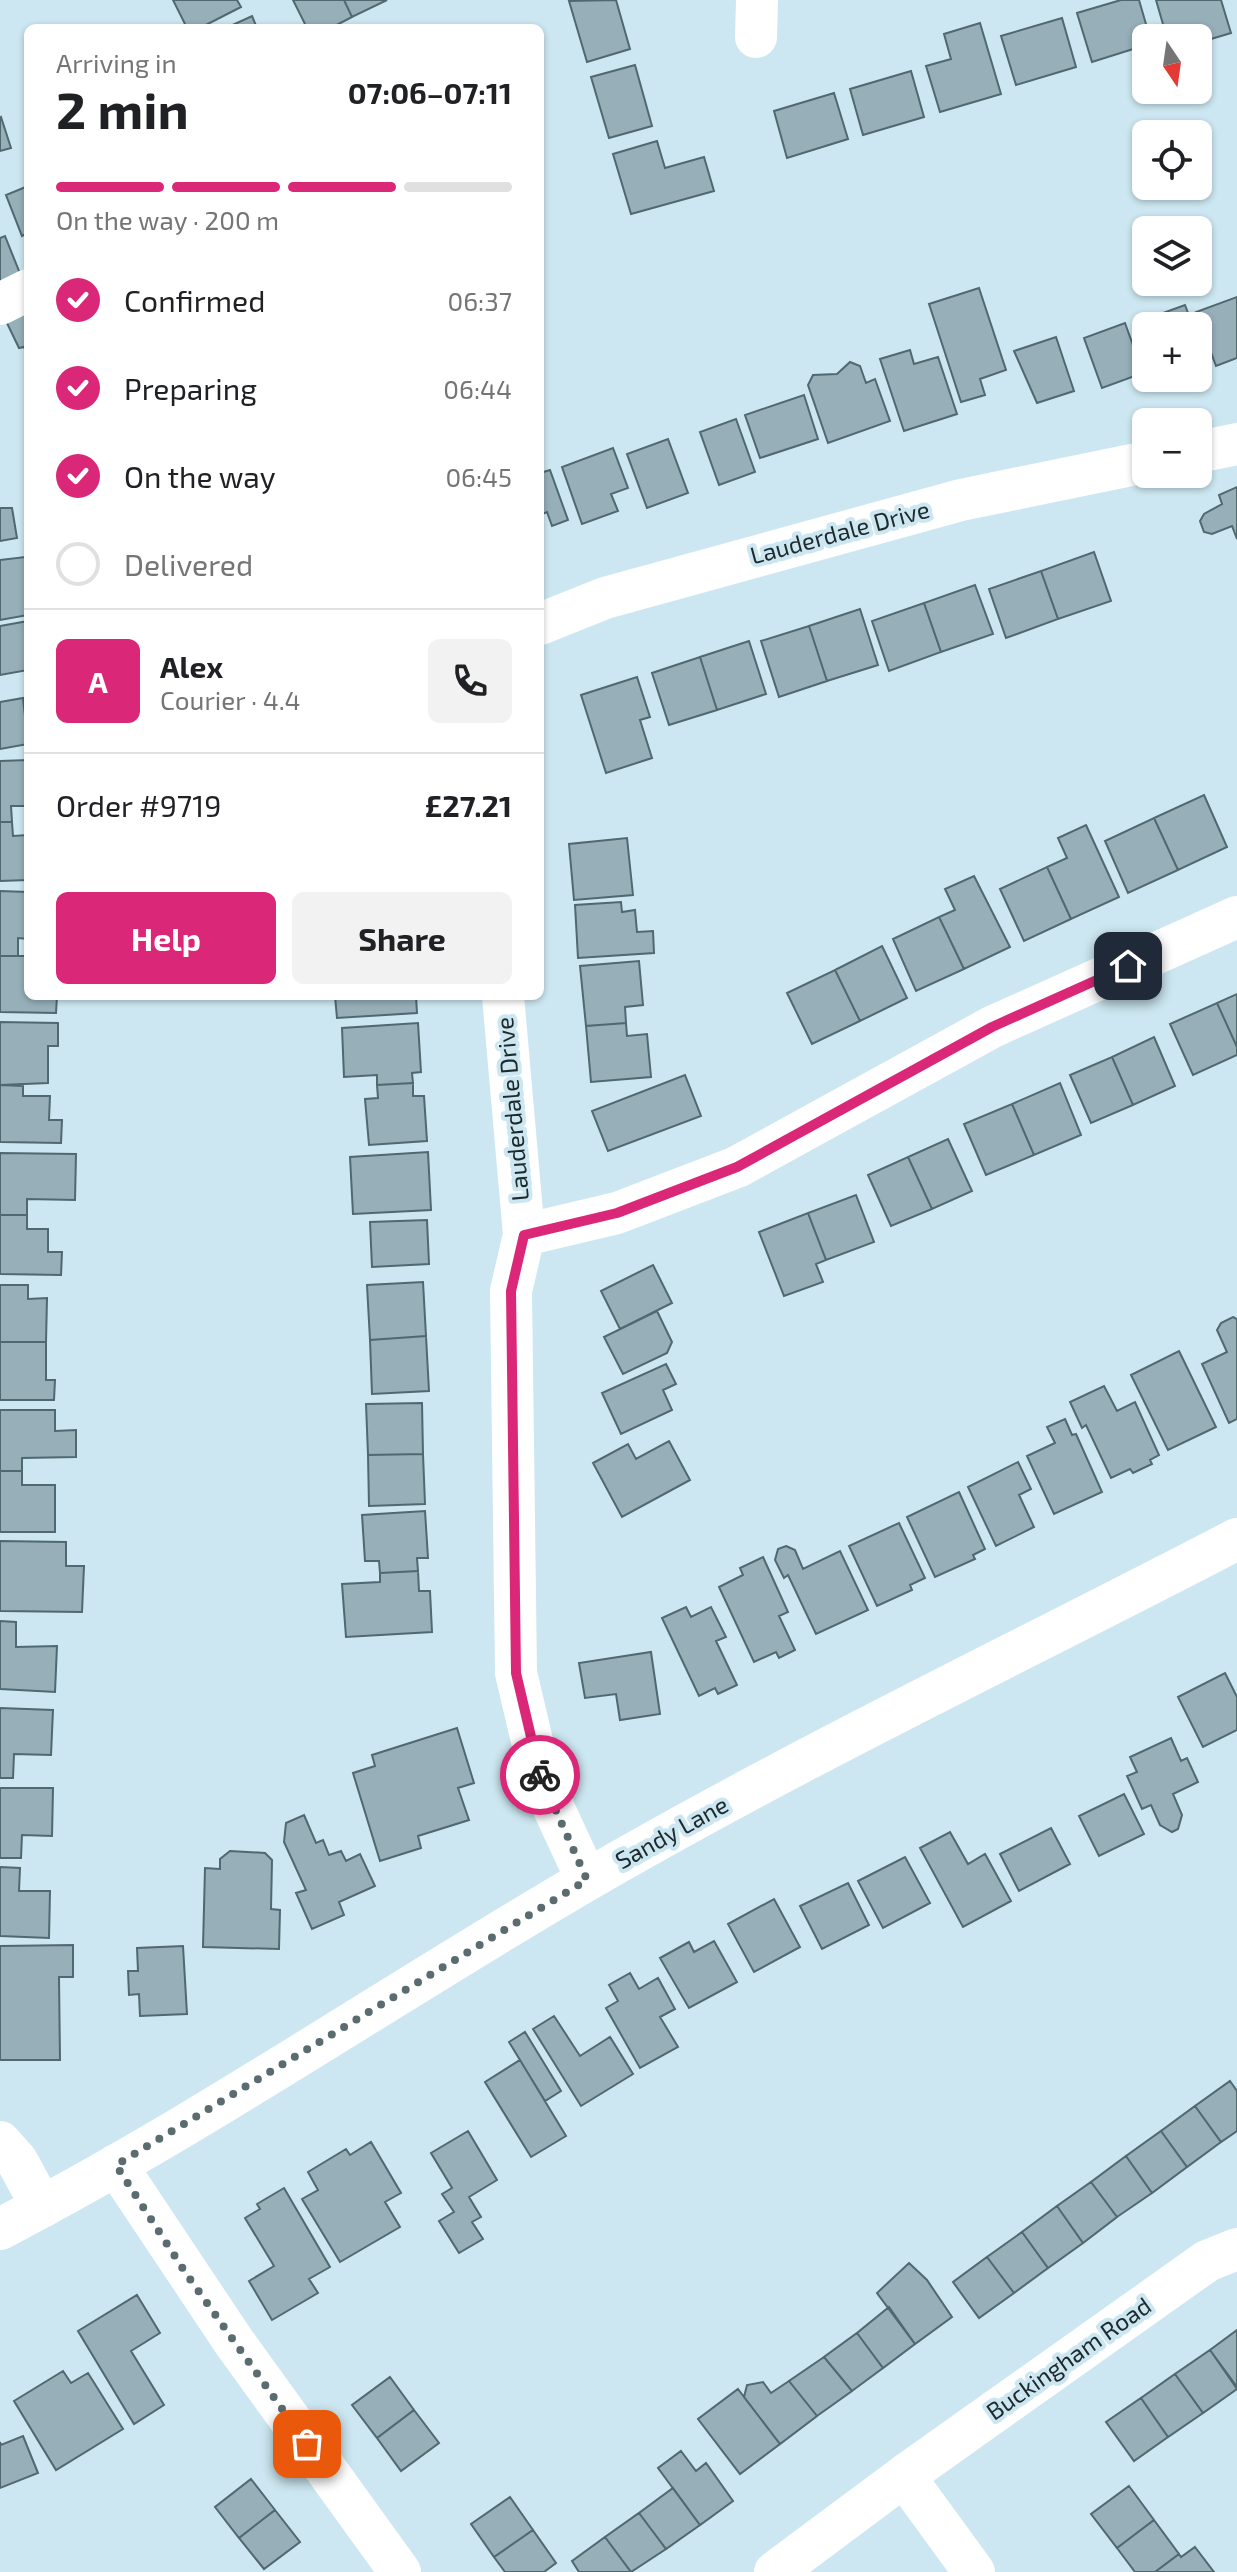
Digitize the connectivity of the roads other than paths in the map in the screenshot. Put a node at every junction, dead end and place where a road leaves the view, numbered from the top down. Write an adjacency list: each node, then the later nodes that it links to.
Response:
1 (24, 292): 2 (street)
2 (0, 304)
3 (1237, 444): 4 (street)
4 (1212, 449)
5 (1132, 465): 6 (street, Lauderdale Drive)
6 (544, 622)
7 (1237, 917): 9 (street)
8 (503, 1000): 9 (street, Lauderdale Drive)
9 (524, 1235): 11 (street, Lauderdale Drive)
10 (1237, 1539): 11 (street, Sandy Lane)
11 (587, 1880): 13 (street, Sandy Lane)
12 (0, 2142): 14 (street)
13 (116, 2165): 14 (street, Sandy Lane); 18 (street)
14 (42, 2207): 15 (street, Sandy Lane)
15 (0, 2229)
16 (1237, 2249): 17 (street, Buckingham Road)
17 (904, 2476): 19 (street, Buckingham Road); 20 (street)
18 (400, 2572)
19 (775, 2572)
20 (974, 2572)

